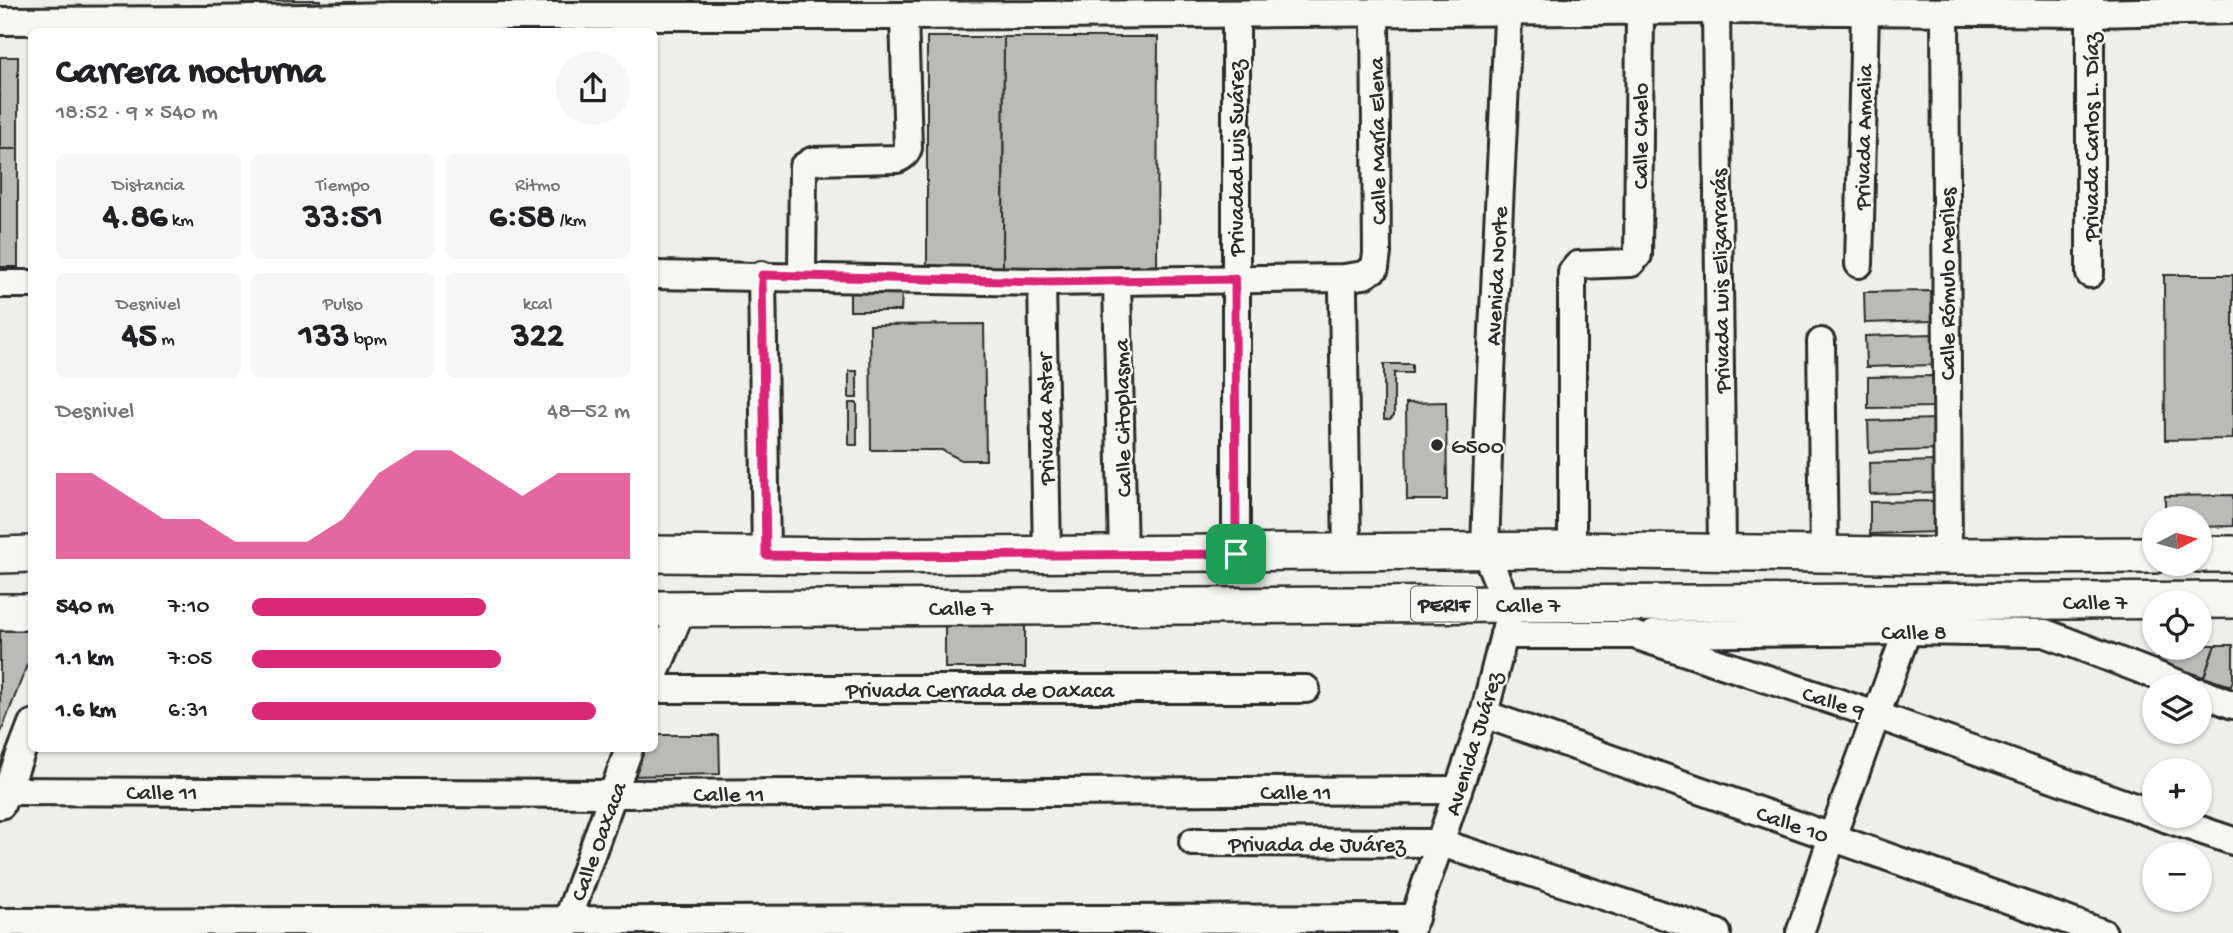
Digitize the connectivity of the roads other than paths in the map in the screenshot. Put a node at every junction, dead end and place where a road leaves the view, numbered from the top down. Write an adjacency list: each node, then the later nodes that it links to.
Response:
1 (1672, 5): 10 (street); 11 (street)
2 (1166, 6): 14 (street); 16 (street)
3 (1509, 6): 8 (street); 10 (street); 35 (street, Avenida Norte)
4 (2090, 6): 5 (street); 13 (street); 23 (street, Privada Carlos L. Díaz)
5 (2217, 7)
6 (434, 8): 19 (street); 20 (street)
7 (733, 8): 15 (street); 16 (street)
8 (1383, 9): 14 (street); 27 (street, Calle María Elena)
9 (207, 10): 19 (street); 21 (street)
10 (1640, 10): 34 (street, Calle Chelo)
11 (1716, 10): 12 (street); 36 (street, Privada Luis Elizarrarás)
12 (1865, 10): 13 (street); 22 (street, Privada Amalia)
13 (1945, 13): 48 (street, Calle Rómulo Meriles)
14 (1236, 14): 27 (street, Privadad Luis Suárez)
15 (618, 16): 20 (street)
16 (904, 16): 26 (street)
17 (60, 18): 18 (street); 21 (street)
18 (0, 21)
19 (396, 24)
20 (530, 24)
21 (139, 26)
22 (1859, 264)
23 (2091, 274)
24 (658, 275): 25 (street)
25 (762, 275): 26 (street); 44 (street)
26 (802, 276): 29 (street)
27 (1235, 279): 28 (street); 40 (street, Privadad Luis Suárez)
28 (1117, 281): 29 (street); 46 (street, Calle Citoplasma)
29 (1042, 282): 45 (street, Privada Aster)
30 (0, 284): 31 (street)
31 (28, 284)
32 (1343, 291): 37 (street)
33 (1821, 342): 49 (street)
34 (1572, 550): 35 (main road); 36 (main road)
35 (1485, 551): 37 (main road); 55 (street)
36 (1723, 552): 49 (main road)
37 (1347, 553): 40 (main road)
38 (28, 554): 43 (main road)
39 (658, 554): 44 (main road)
40 (1236, 554): 46 (main road)
41 (2212, 554): 42 (main road)
42 (2233, 554)
43 (0, 555)
44 (766, 555): 45 (main road)
45 (1047, 555): 46 (main road)
46 (1123, 555)
47 (2142, 555): 48 (main road, Calle 7)
48 (1948, 556): 49 (main road, Calle 7)
49 (1830, 568): 50 (main road)
50 (2233, 584)
51 (2233, 600): 55 (main road, Calle 7 / PERIF)
52 (668, 609): 55 (main road, Calle 7 / PERIF); 58 (street)
53 (0, 612): 54 (main road)
54 (28, 612)
55 (1506, 619): 57 (street, Calle 9); 64 (street, Avenida Juárez)
56 (1907, 631): 57 (street, Calle 8); 59 (street, Calle 8); 65 (street)
57 (1634, 635): 65 (street, Calle 9)
58 (658, 657)
59 (2153, 674)
60 (658, 689): 61 (street, Privada Cerrada de Oaxaca)
61 (1306, 689)
62 (2212, 697): 63 (street)
63 (2233, 705)
64 (1484, 714): 68 (street, Avenida Juárez); 73 (street, Calle 10)
65 (1876, 715): 71 (street, Calle 9); 73 (street)
66 (28, 734): 70 (street)
67 (628, 752): 69 (street, Calle Oaxaca)
68 (1458, 790): 69 (street, Calle 11); 76 (street, Avenida Juárez)
69 (614, 794): 70 (street, Calle 11); 79 (street, Calle Oaxaca)
70 (2, 796)
71 (2142, 810)
72 (2194, 828): 75 (street)
73 (1832, 837): 81 (street); 82 (street, Calle 10)
74 (1193, 842): 76 (street, Privada de Juárez)
75 (2233, 842)
76 (1441, 843): 78 (street, Avenida Juárez); 80 (street)
77 (0, 922): 79 (street)
78 (1412, 925): 79 (street)
79 (566, 927)
80 (1717, 933)
81 (1800, 933)
82 (2103, 933)

